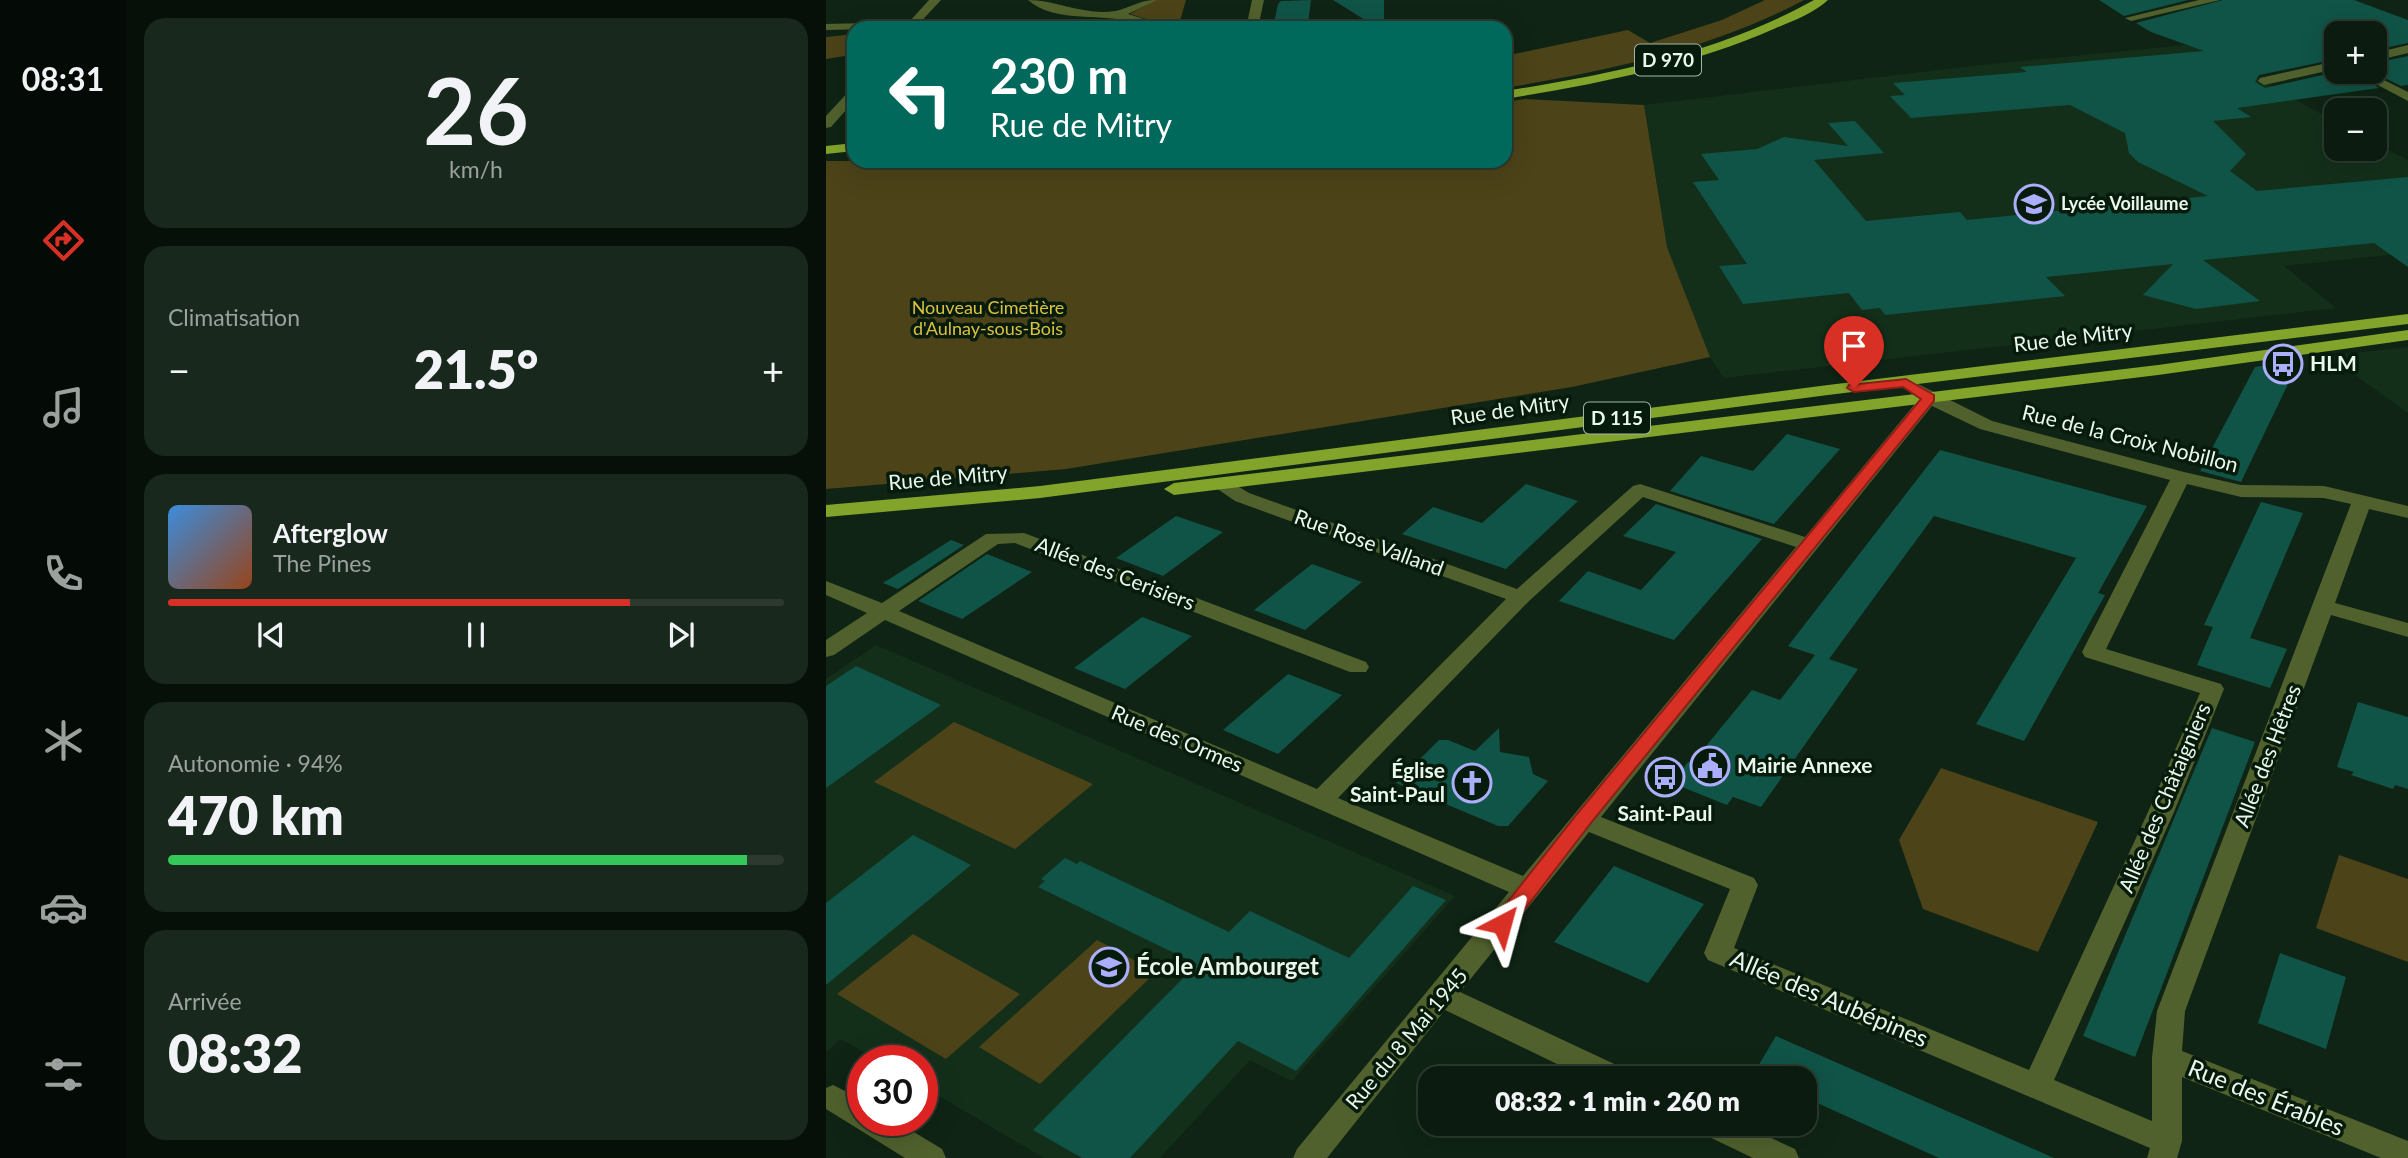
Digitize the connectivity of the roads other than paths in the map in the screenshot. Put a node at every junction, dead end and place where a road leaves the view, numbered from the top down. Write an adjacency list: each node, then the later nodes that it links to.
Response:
1 (935, 0): 9 (street)
2 (1034, 0): 7 (street)
3 (1151, 0): 7 (street)
4 (1258, 0): 12 (street)
5 (1822, 0): 20 (main road, D 970)
6 (2214, 0): 8 (street)
7 (1113, 16): 10 (street); 11 (street)
8 (2131, 18)
9 (916, 21)
10 (1099, 21)
11 (1140, 21)
12 (1254, 21)
13 (826, 27): 14 (street)
14 (847, 27)
15 (2408, 49): 16 (street)
16 (2387, 54)
17 (2324, 68): 18 (street)
18 (2263, 81)
19 (2383, 84): 21 (street)
20 (1512, 94)
21 (2408, 97)
22 (847, 108): 23 (street)
23 (826, 124)
24 (847, 148): 25 (main road)
25 (826, 150)
26 (2408, 320): 28 (main road, Rue de Mitry / D 115)
27 (2408, 335): 29 (main road, Rue de Mitry / D 115)
28 (1906, 383): 29 (street, Rue de la Croix Nobillon); 33 (main road, Rue de Mitry / D 115)
29 (1929, 398): 30 (street, Rue de la Croix Nobillon); 31 (main road, Rue de Mitry / D 115); 36 (street, Rue du 8 Mai 1945)
30 (2181, 477): 32 (street, Rue de la Croix Nobillon); 51 (street, Allée des Châtaigniers)
31 (1220, 483): 35 (main road, Rue de Mitry / D 115); 38 (street, Rue Rose Valland)
32 (2362, 500): 34 (street, Rue de la Croix Nobillon); 39 (street, Allée des Hêtres)
33 (826, 511)
34 (2408, 512)
35 (826, 524)
36 (1810, 545): 38 (street); 45 (street, Rue du 8 Mai 1945)
37 (831, 594): 40 (street, Rue des Ormes)
38 (1520, 597): 44 (street)
39 (2323, 606): 41 (street); 48 (street, Allée des Hêtres)
40 (884, 612): 42 (street, Allée des Cerisiers); 43 (street, Allée des Cerisiers); 44 (street, Rue des Ormes)
41 (2408, 630)
42 (826, 650)
43 (1357, 667)
44 (1321, 800): 46 (street, Rue des Ormes)
45 (1583, 819): 46 (street, Rue du 8 Mai 1945); 51 (street, Allée des Aubépines)
46 (1529, 890): 47 (street, Rue du 8 Mai 1945)
47 (1442, 996): 50 (street); 59 (street, Rue du 8 Mai 1945)
48 (2171, 1011): 49 (street, Rue des Érables)
49 (2167, 1058): 56 (street); 57 (street, Rue des Érables)
50 (1590, 1066)
51 (2036, 1085): 56 (street, Allée des Aubépines)
52 (833, 1098): 53 (street)
53 (847, 1106)
54 (895, 1136): 58 (street)
55 (1737, 1136): 60 (street)
56 (2164, 1149)
57 (2408, 1155)
58 (931, 1158)
59 (1308, 1158)
60 (1784, 1158)

